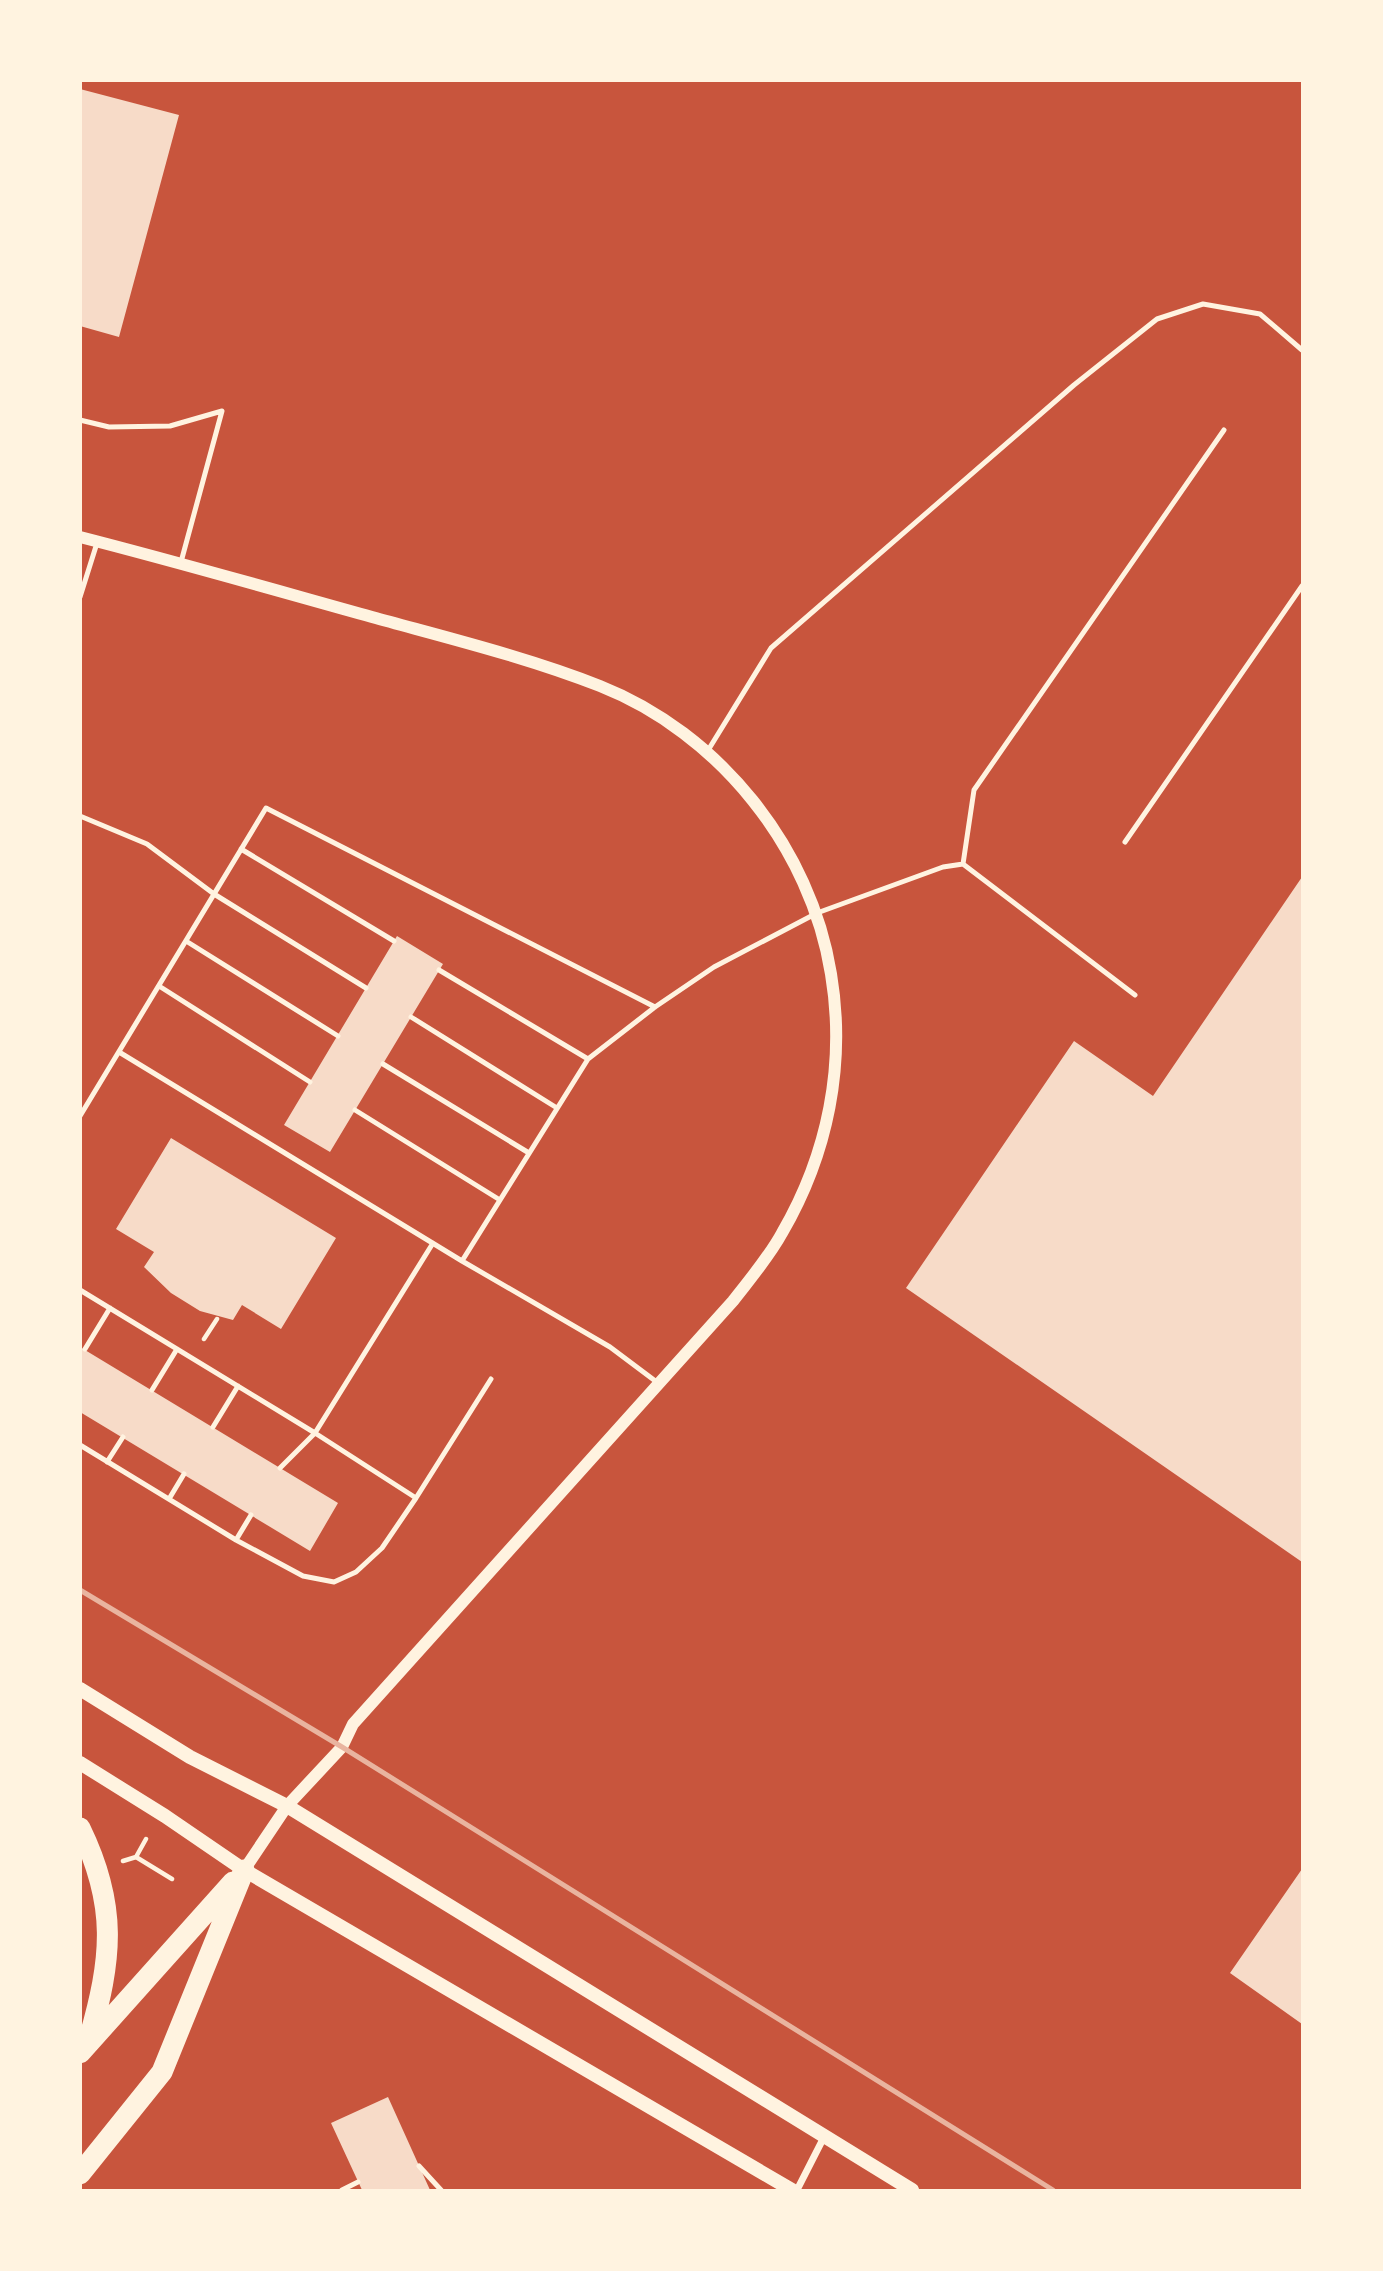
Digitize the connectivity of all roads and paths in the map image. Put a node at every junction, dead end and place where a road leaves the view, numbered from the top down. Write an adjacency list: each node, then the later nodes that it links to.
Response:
1 (1303, 350): 9 (lane)
2 (80, 420): 6 (lane)
3 (1224, 430): 13 (lane)
4 (80, 537): 5 (street)
5 (98, 541): 6 (street); 8 (lane)
6 (181, 564): 9 (street)
7 (1303, 586): 11 (lane)
8 (80, 597)
9 (707, 752): 15 (street)
10 (80, 816): 14 (lane)
11 (1125, 842)
12 (241, 849): 14 (lane); 17 (lane); 22 (lane)
13 (963, 863): 15 (lane); 21 (lane)
14 (214, 894): 16 (lane); 20 (lane)
15 (817, 913): 22 (lane); 41 (street)
16 (186, 941): 19 (lane); 24 (lane)
17 (394, 941)
18 (439, 970): 26 (lane)
19 (159, 986): 25 (lane); 28 (lane)
20 (366, 988)
21 (1135, 995)
22 (655, 1007): 26 (lane)
23 (411, 1017): 29 (lane)
24 (338, 1036)
25 (119, 1052): 31 (lane); 34 (lane)
26 (588, 1059): 29 (lane)
27 (383, 1064): 32 (lane)
28 (310, 1082)
29 (557, 1108): 32 (lane)
30 (355, 1110): 33 (lane)
31 (80, 1116)
32 (529, 1153): 33 (lane)
33 (500, 1200): 35 (lane)
34 (433, 1243): 35 (lane); 45 (lane)
35 (462, 1261): 41 (lane)
36 (80, 1290): 37 (lane)
37 (110, 1308): 38 (lane); 39 (lane)
38 (85, 1349)
39 (177, 1349): 42 (lane); 43 (lane)
40 (491, 1378): 52 (lane)
41 (659, 1384): 57 (street)
42 (238, 1386): 44 (lane); 45 (lane)
43 (152, 1390)
44 (213, 1427)
45 (315, 1433): 49 (lane); 52 (lane)
46 (123, 1437): 48 (lane)
47 (80, 1445): 48 (lane)
48 (107, 1462): 51 (lane)
49 (280, 1468)
50 (184, 1474): 51 (lane)
51 (169, 1499): 54 (lane)
52 (416, 1499): 54 (lane)
53 (251, 1515): 54 (lane)
54 (236, 1541)
55 (80, 1689): 57 (main road)
56 (80, 1763): 62 (main road)
57 (287, 1807): 62 (street); 65 (main road)
58 (80, 1828): 64 (highway)
59 (146, 1839): 60 (path)
60 (136, 1857): 61 (path); 63 (path)
61 (119, 1862)
62 (244, 1870): 64 (highway); 67 (highway); 71 (main road)
63 (172, 1879)
64 (84, 2049)
65 (824, 2137): 71 (street); 72 (main road)
66 (419, 2166): 70 (lane)
67 (80, 2174)
68 (358, 2182): 69 (lane)
69 (342, 2190)
70 (441, 2190)
71 (795, 2190)
72 (912, 2190)

